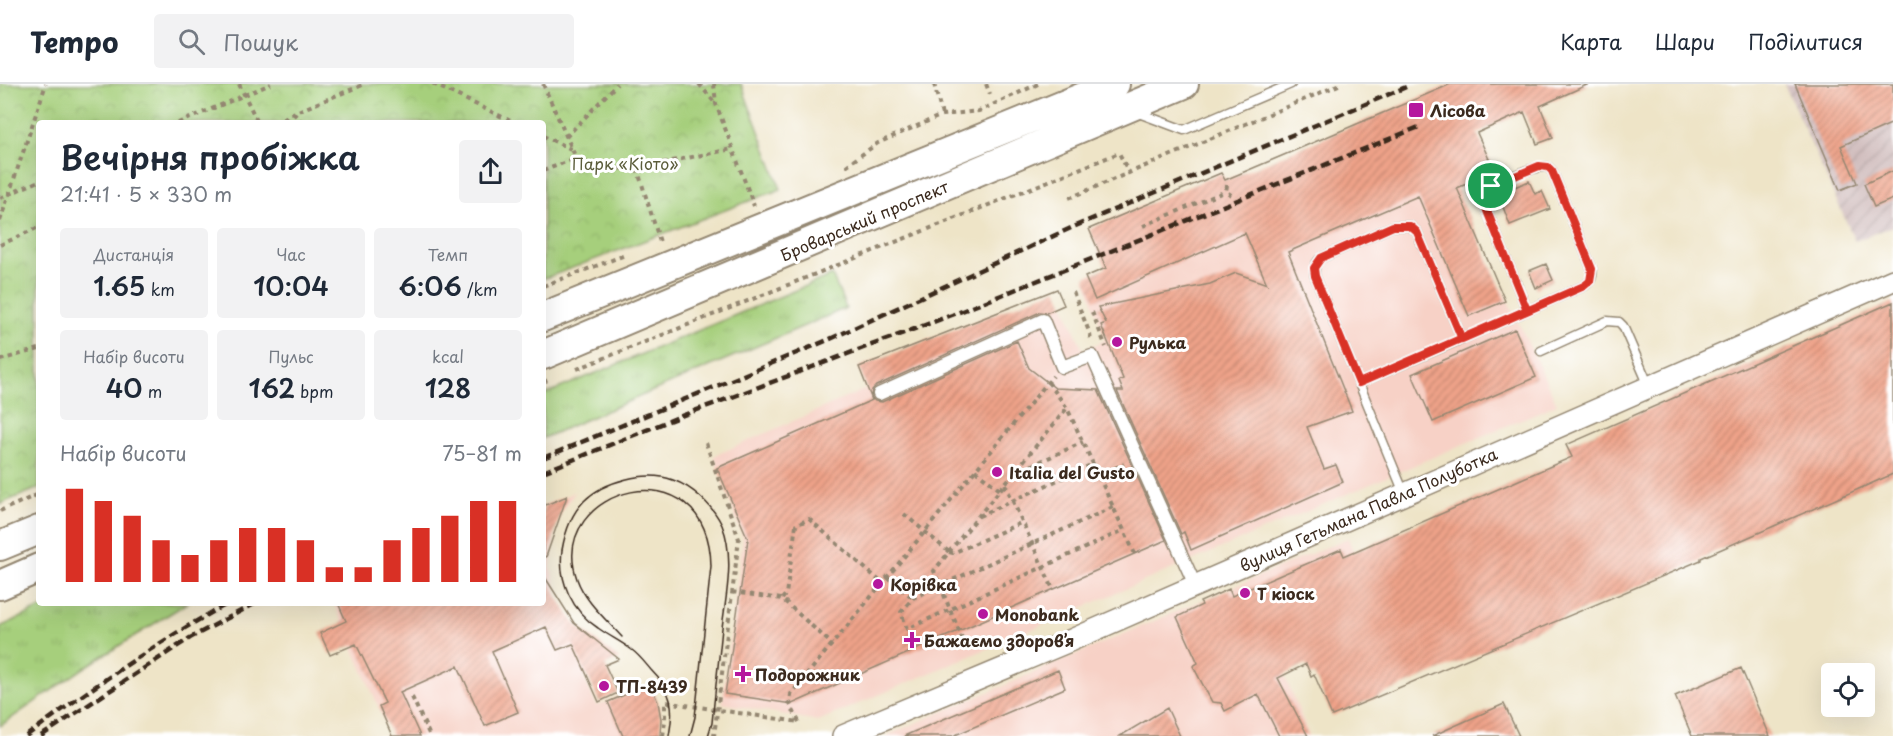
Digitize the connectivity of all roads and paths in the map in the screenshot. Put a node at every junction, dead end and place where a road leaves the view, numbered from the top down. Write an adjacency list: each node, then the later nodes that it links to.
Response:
1 (46, 84): 39 (path)
2 (239, 84): 17 (path)
3 (271, 84): 17 (path)
4 (365, 84): 20 (path)
5 (433, 84): 26 (path)
6 (543, 84): 27 (path)
7 (617, 84): 27 (path)
8 (699, 84): 19 (path)
9 (714, 84): 19 (path)
10 (934, 84): 21 (path)
11 (986, 84): 16 (path)
12 (1038, 84): 21 (path)
13 (1184, 84): 18 (highway, Броварський проспект)
14 (1291, 84): 18 (lane)
15 (1341, 84): 35 (path)
16 (990, 94)
17 (244, 95): 22 (path); 23 (path)
18 (1121, 97): 53 (highway, Броварський проспект); 60 (highway, Броварський проспект)
19 (716, 104): 29 (path)
20 (293, 113): 24 (path); 25 (path)
21 (942, 115): 33 (path)
22 (185, 120)
23 (256, 120)
24 (280, 120)
25 (300, 120)
26 (509, 120)
27 (566, 137): 30 (path)
28 (546, 138): 30 (path)
29 (732, 149): 32 (path); 43 (path)
30 (571, 150): 31 (path)
31 (576, 158): 32 (path); 34 (path)
32 (637, 168): 47 (path)
33 (842, 169)
34 (546, 170)
35 (1130, 173): 42 (path); 61 (path)
36 (36, 183): 39 (path)
37 (1227, 185): 38 (path)
38 (1226, 191): 40 (path); 45 (path)
39 (10, 194): 41 (path); 44 (path)
40 (1231, 195)
41 (0, 198)
42 (1069, 198)
43 (764, 203)
44 (0, 221)
45 (1143, 226)
46 (36, 228): 48 (path)
47 (660, 242)
48 (0, 245)
49 (1893, 280): 63 (street, вулиця Гетьмана Павла Полуботка)
50 (1073, 292): 54 (path)
51 (1527, 310): 51 (lane); 55 (lane)
52 (1092, 312): 58 (path)
53 (546, 316)
54 (1090, 334)
55 (1462, 339): 62 (lane); 62 (lane)
56 (36, 350): 59 (path)
57 (1541, 351): 63 (lane)
58 (1092, 356): 64 (street); 96 (street)
59 (0, 360)
60 (548, 367)
61 (576, 369)
62 (1359, 383): 75 (lane)
63 (1649, 386): 75 (street, вулиця Гетьмана Павла Полуботка)
64 (879, 394)
65 (1067, 408): 66 (path); 70 (path); 71 (path)
66 (1083, 442): 68 (path); 71 (path)
67 (706, 443): 98 (path)
68 (1093, 464): 72 (path); 77 (path)
69 (1125, 464): 72 (path)
70 (975, 470): 74 (path); 85 (path)
71 (1014, 473): 73 (path)
72 (1098, 475): 78 (path)
73 (1005, 484): 74 (path); 77 (path)
74 (1000, 490): 81 (path)
75 (1404, 493): 96 (street, вулиця Гетьмана Павла Полуботка)
76 (36, 495): 79 (path)
77 (1013, 501): 81 (path); 82 (path)
78 (1113, 507): 83 (path); 86 (path)
79 (0, 511)
80 (904, 514): 85 (path)
81 (978, 516): 88 (path)
82 (1023, 522): 86 (path); 88 (path)
83 (1124, 530): 89 (path); 90 (path)
84 (36, 531): 87 (highway)
85 (924, 532): 88 (path); 92 (path)
86 (1032, 543): 90 (path); 95 (path)
87 (0, 546)
88 (949, 552): 95 (path)
89 (1135, 554)
90 (1043, 567): 97 (path); 101 (path)
91 (36, 569): 94 (highway)
92 (888, 577): 93 (path); 99 (path)
93 (882, 583): 100 (path); 102 (path)
94 (0, 585)
95 (940, 585): 99 (path); 101 (path)
96 (1196, 585): 109 (street, вулиця Гетьмана Павла Полуботка)
97 (1053, 589)
98 (732, 592): 100 (path); 105 (path)
99 (913, 598): 101 (path)
100 (782, 599): 102 (path)
101 (950, 609): 103 (path)
102 (832, 644): 105 (path)
103 (967, 650)
104 (412, 697): 106 (path)
105 (718, 710): 107 (path); 108 (path)
106 (430, 736)
107 (663, 736)
108 (714, 736)
109 (843, 736)

